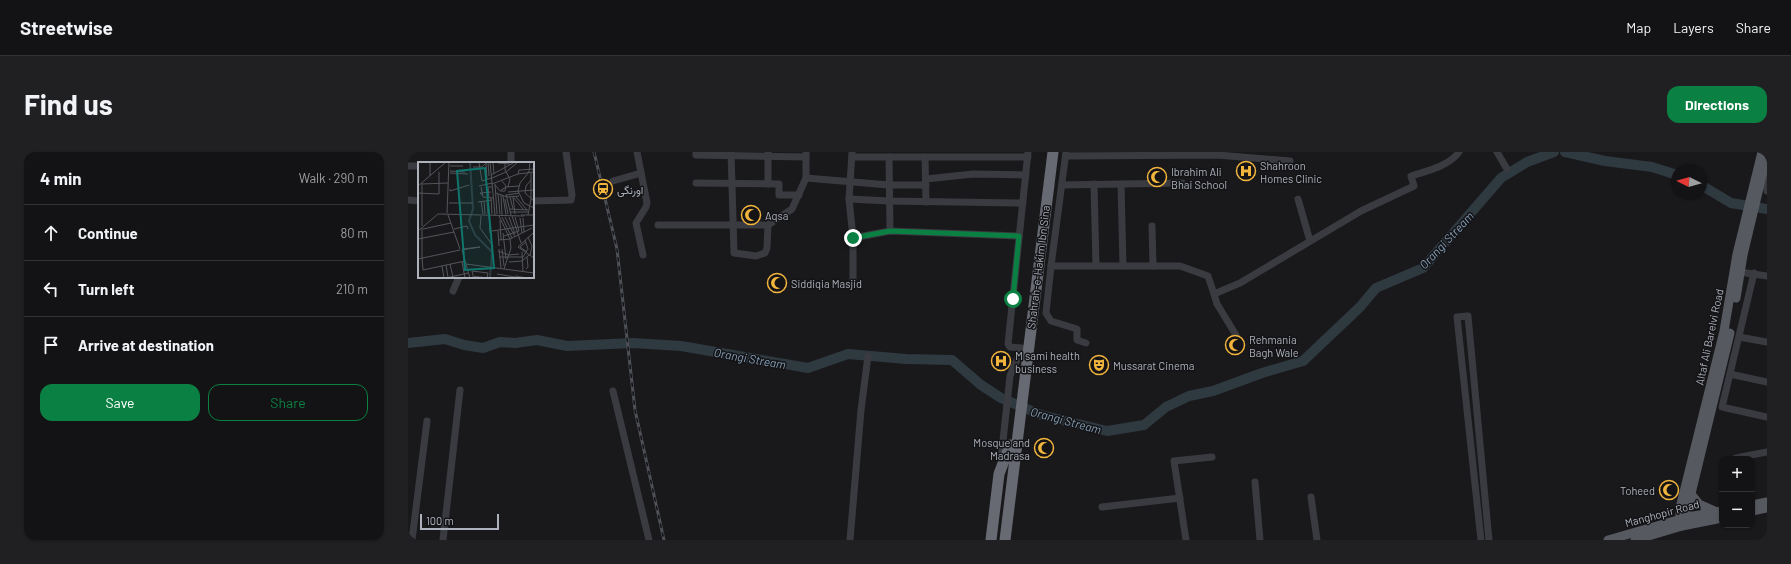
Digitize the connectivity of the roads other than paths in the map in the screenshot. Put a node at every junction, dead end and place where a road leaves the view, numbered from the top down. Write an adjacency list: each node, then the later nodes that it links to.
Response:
1 (566, 152): 43 (street)
2 (637, 152): 22 (street)
3 (696, 152): 9 (street)
4 (1045, 152): 72 (highway, Shahrah-e-Hakim Ibn Sina)
5 (1052, 152): 75 (highway, Shahrah-e-Hakim Ibn Sina)
6 (1459, 152): 54 (street)
7 (1499, 153): 20 (street)
8 (1762, 153): 21 (main road, Altaf Ali Barelvi Road); 37 (main road, Altaf Ali Barelvi Road)
9 (731, 154): 10 (street); 30 (street)
10 (768, 154): 11 (street); 31 (street)
11 (806, 154): 24 (street)
12 (852, 154): 17 (street); 26 (street)
13 (996, 154): 14 (street); 18 (street)
14 (1028, 154): 23 (street)
15 (1066, 154): 16 (street); 35 (street)
16 (1148, 154): 19 (street)
17 (889, 157): 18 (street); 34 (street)
18 (925, 157): 27 (street)
19 (1290, 161)
20 (1508, 169)
21 (1763, 171): 36 (street); 37 (main road, Altaf Ali Barelvi Road)
22 (641, 173): 25 (street); 56 (street)
23 (1026, 175): 27 (street); 46 (street)
24 (806, 178): 26 (street); 38 (street)
25 (613, 181)
26 (850, 182): 34 (street); 39 (street)
27 (926, 182): 34 (street); 45 (street)
28 (1182, 182): 33 (street)
29 (696, 183): 30 (street)
30 (731, 184): 31 (street); 49 (street)
31 (768, 184): 38 (street)
32 (1094, 184): 33 (street); 35 (street); 58 (street)
33 (1121, 184): 59 (street)
34 (889, 185): 44 (street)
35 (1062, 185): 57 (street)
36 (1767, 191)
37 (1754, 193): 55 (main road, Altaf Ali Barelvi Road)
38 (799, 194): 48 (street)
39 (849, 199): 44 (street); 53 (street)
40 (1298, 199): 54 (street)
41 (408, 200): 42 (street)
42 (418, 201)
43 (534, 201)
44 (889, 201): 45 (street); 51 (street)
45 (926, 202): 46 (street)
46 (1023, 203): 52 (street)
47 (658, 225): 49 (street)
48 (768, 225): 49 (street); 49 (street)
49 (734, 226)
50 (1152, 226): 60 (street)
51 (890, 231): 52 (street); 53 (street)
52 (1019, 236): 72 (street)
53 (853, 238): 65 (street)
54 (1310, 241): 67 (street)
55 (1740, 254): 61 (main road, Altaf Ali Barelvi Road); 99 (main road, Altaf Ali Barelvi Road)
56 (643, 255)
57 (1051, 266): 58 (street); 71 (street)
58 (1096, 266): 59 (street)
59 (1123, 266): 60 (street)
60 (1153, 266): 67 (street)
61 (1740, 272): 62 (street); 89 (main road, Altaf Ali Barelvi Road)
62 (1754, 273): 63 (street); 69 (street)
63 (1767, 276)
64 (459, 278): 66 (street)
65 (853, 282)
66 (453, 291)
67 (1214, 294): 68 (street)
68 (1236, 335)
69 (1739, 337): 70 (street); 74 (street)
70 (1767, 342)
71 (1086, 343)
72 (1022, 348): 75 (highway, Shahrah-e-Hakim Ibn Sina); 87 (street)
73 (868, 356): 104 (street)
74 (1730, 374): 76 (street); 81 (street)
75 (1021, 380): 83 (highway)
76 (1767, 382)
77 (1473, 387): 78 (street); 78 (street); 113 (street)
78 (1465, 388): 112 (street)
79 (460, 390): 102 (street)
80 (613, 391): 103 (street)
81 (1767, 417)
82 (427, 421): 101 (street)
83 (1014, 445): 87 (highway); 107 (highway); 108 (highway)
84 (1767, 452): 85 (street)
85 (1746, 456)
86 (1212, 457): 91 (street)
87 (1003, 475): 105 (highway); 106 (highway)
88 (1255, 482): 110 (street)
89 (1691, 494): 98 (main road); 99 (main road, Altaf Ali Barelvi Road)
90 (1312, 497): 111 (street)
91 (1180, 498): 94 (street); 109 (street)
92 (1767, 502): 93 (main road)
93 (1755, 504)
94 (1102, 507)
95 (1767, 508): 96 (main road)
96 (1755, 510)
97 (1719, 513): 99 (main road, Manghopir Road)
98 (1719, 513)
99 (1685, 522): 100 (main road, Manghopir Road); 114 (main road, Manghopir Road)
100 (1646, 538): 115 (main road, Manghopir Road)
101 (412, 540)
102 (443, 540)
103 (649, 540)
104 (850, 540)
105 (991, 540)
106 (998, 540)
107 (1005, 540)
108 (1012, 540)
109 (1186, 540)
110 (1260, 540)
111 (1317, 540)
112 (1481, 540)
113 (1489, 540)
114 (1608, 540)
115 (1635, 540)

